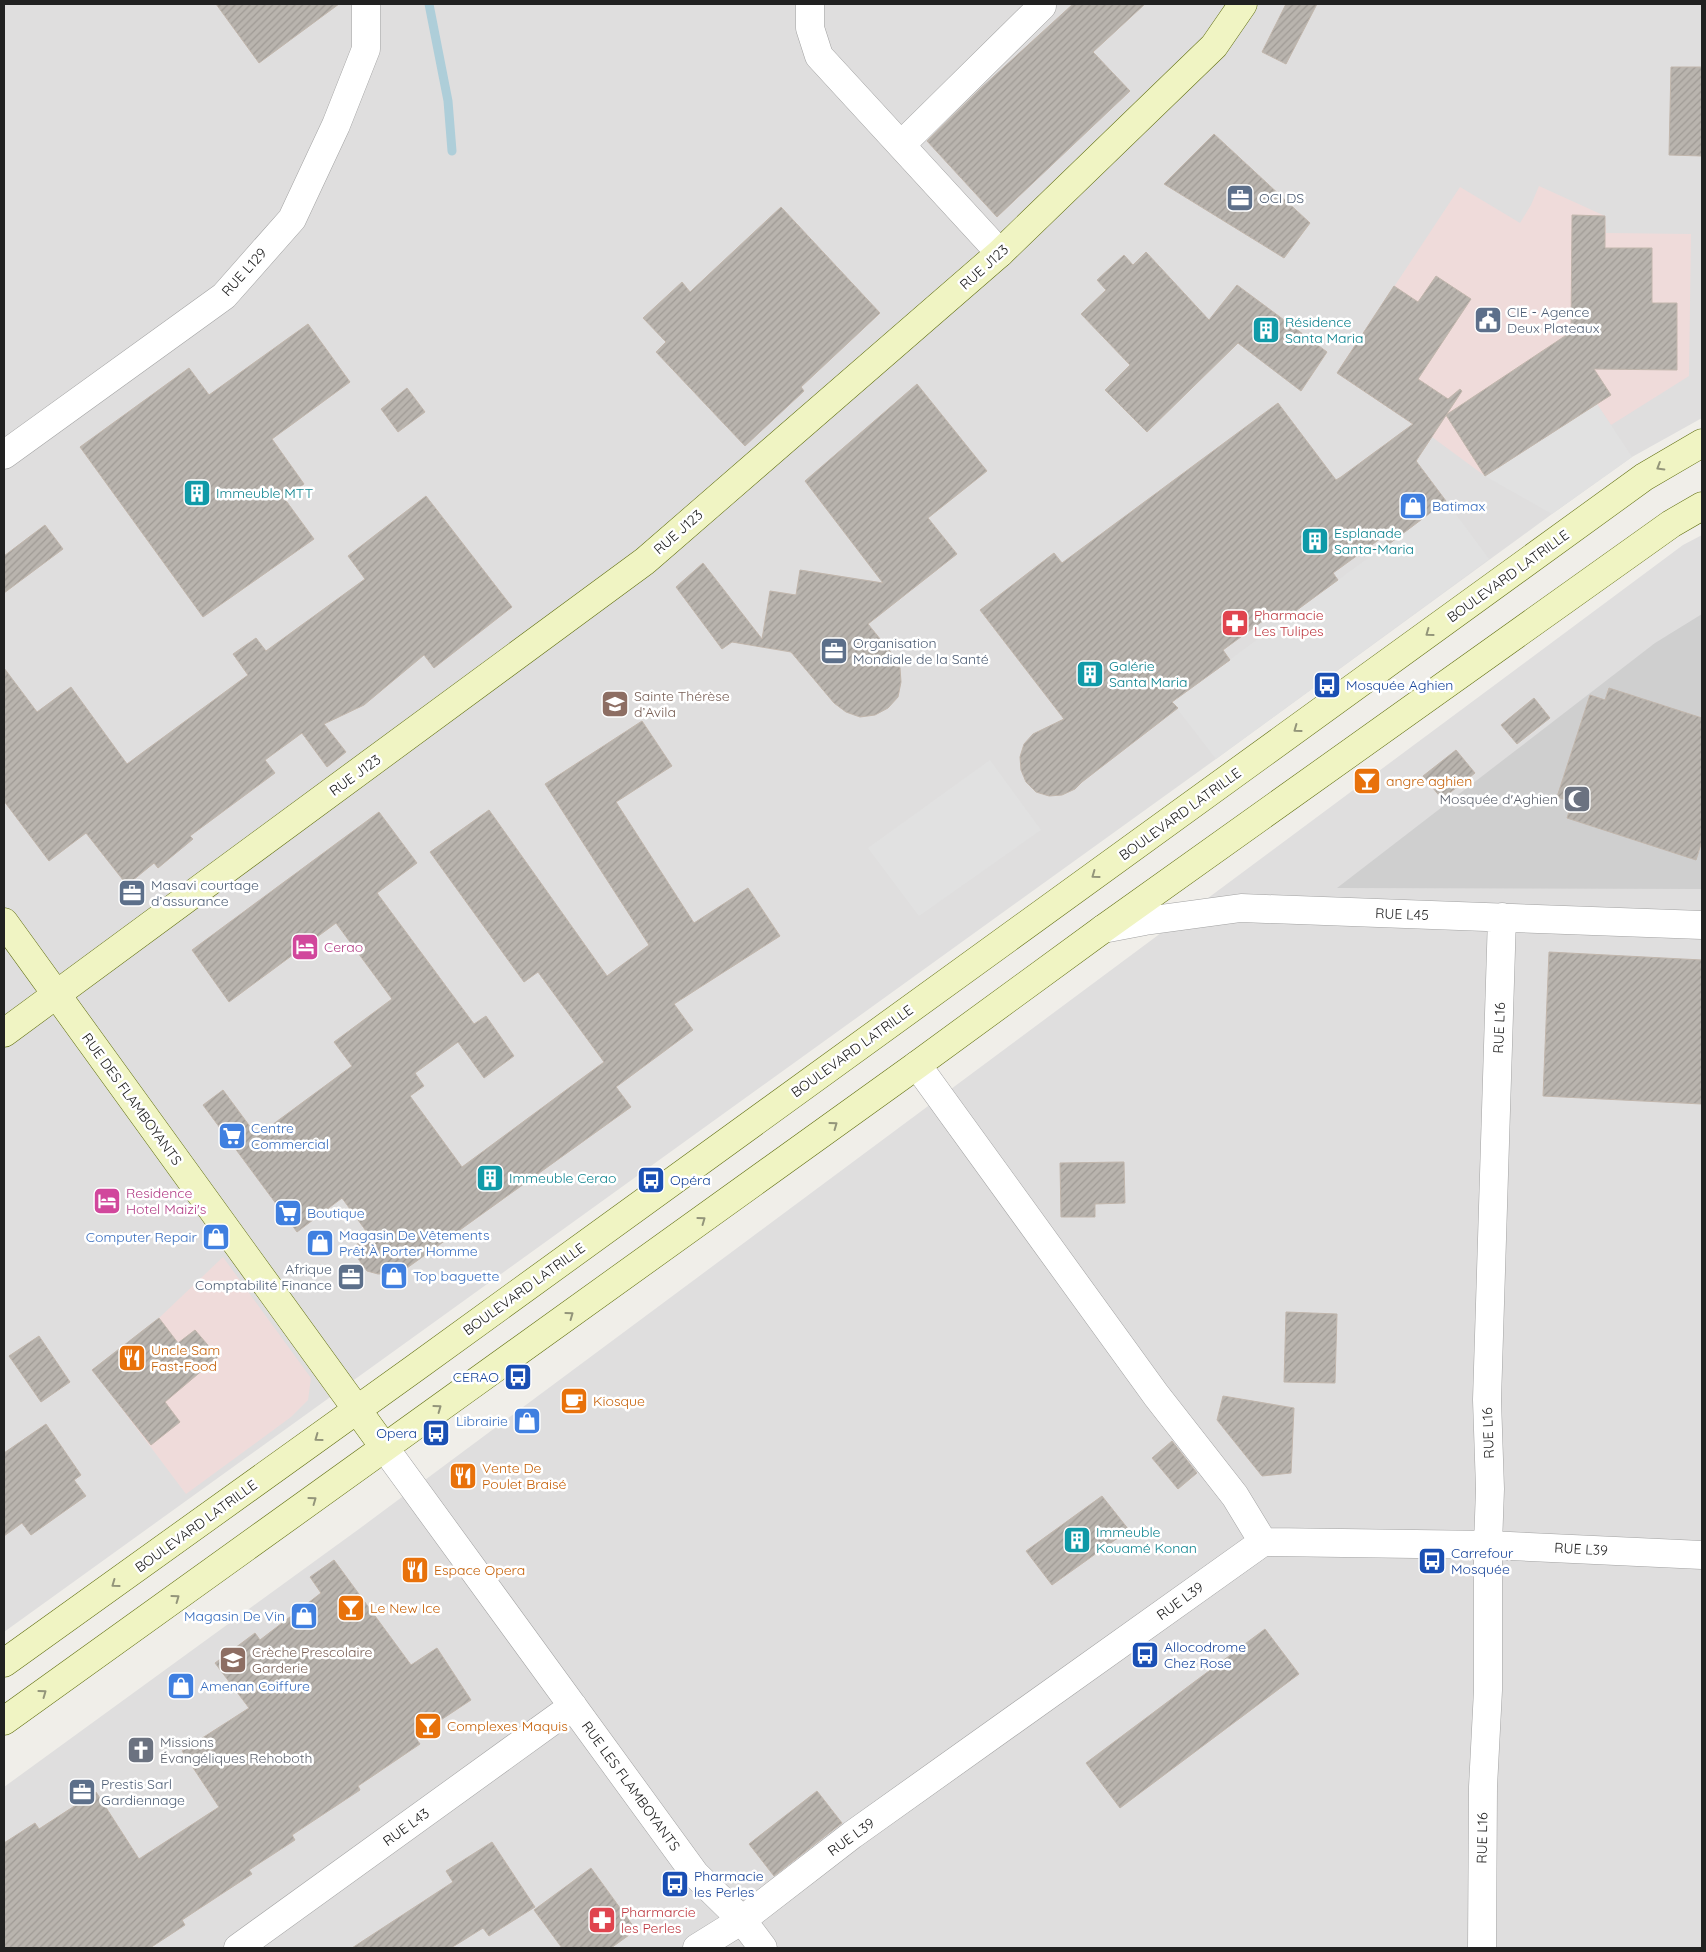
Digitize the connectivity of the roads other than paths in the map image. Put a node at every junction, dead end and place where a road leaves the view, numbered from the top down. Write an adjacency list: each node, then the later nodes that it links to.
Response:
1 (366, 4): 8 (street, RUE L129)
2 (810, 4): 5 (street)
3 (1243, 4): 6 (main road, RUE J123)
4 (1042, 6): 5 (street)
5 (901, 145): 6 (street)
6 (1000, 253): 14 (main road, RUE J123)
7 (1702, 443): 17 (main road, BOULEVARD LATRILLE, one-way to 17)
8 (4, 455)
9 (1702, 506): 13 (main road)
10 (1502, 917): 12 (street, RUE L45); 13 (street, RUE L45); 20 (street, RUE L16)
11 (4, 922): 14 (main road, RUE DES FLAMBOYANTS)
12 (1702, 925)
13 (1103, 929): 16 (main road)
14 (57, 995): 15 (main road, RUE J123); 17 (main road, RUE DES FLAMBOYANTS)
15 (4, 1033)
16 (917, 1065): 18 (main road, one-way to 16); 19 (street)
17 (357, 1410): 18 (main road, RUE DES FLAMBOYANTS); 22 (main road, BOULEVARD LATRILLE, one-way to 22)
18 (384, 1447): 23 (street, RUE LES FLAMBOYANTS); 24 (main road, one-way to 18)
19 (1263, 1542): 20 (street, RUE L39); 25 (street, RUE L39)
20 (1488, 1545): 21 (street, RUE L39); 29 (street, RUE L16)
21 (1702, 1555)
22 (4, 1663)
23 (573, 1706): 25 (street, RUE LES FLAMBOYANTS); 26 (street, RUE L43)
24 (4, 1721)
25 (742, 1920): 27 (street, RUE L39); 28 (street, RUE LES FLAMBOYANTS)
26 (238, 1948)
27 (697, 1948)
28 (763, 1948)
29 (1482, 1948)

